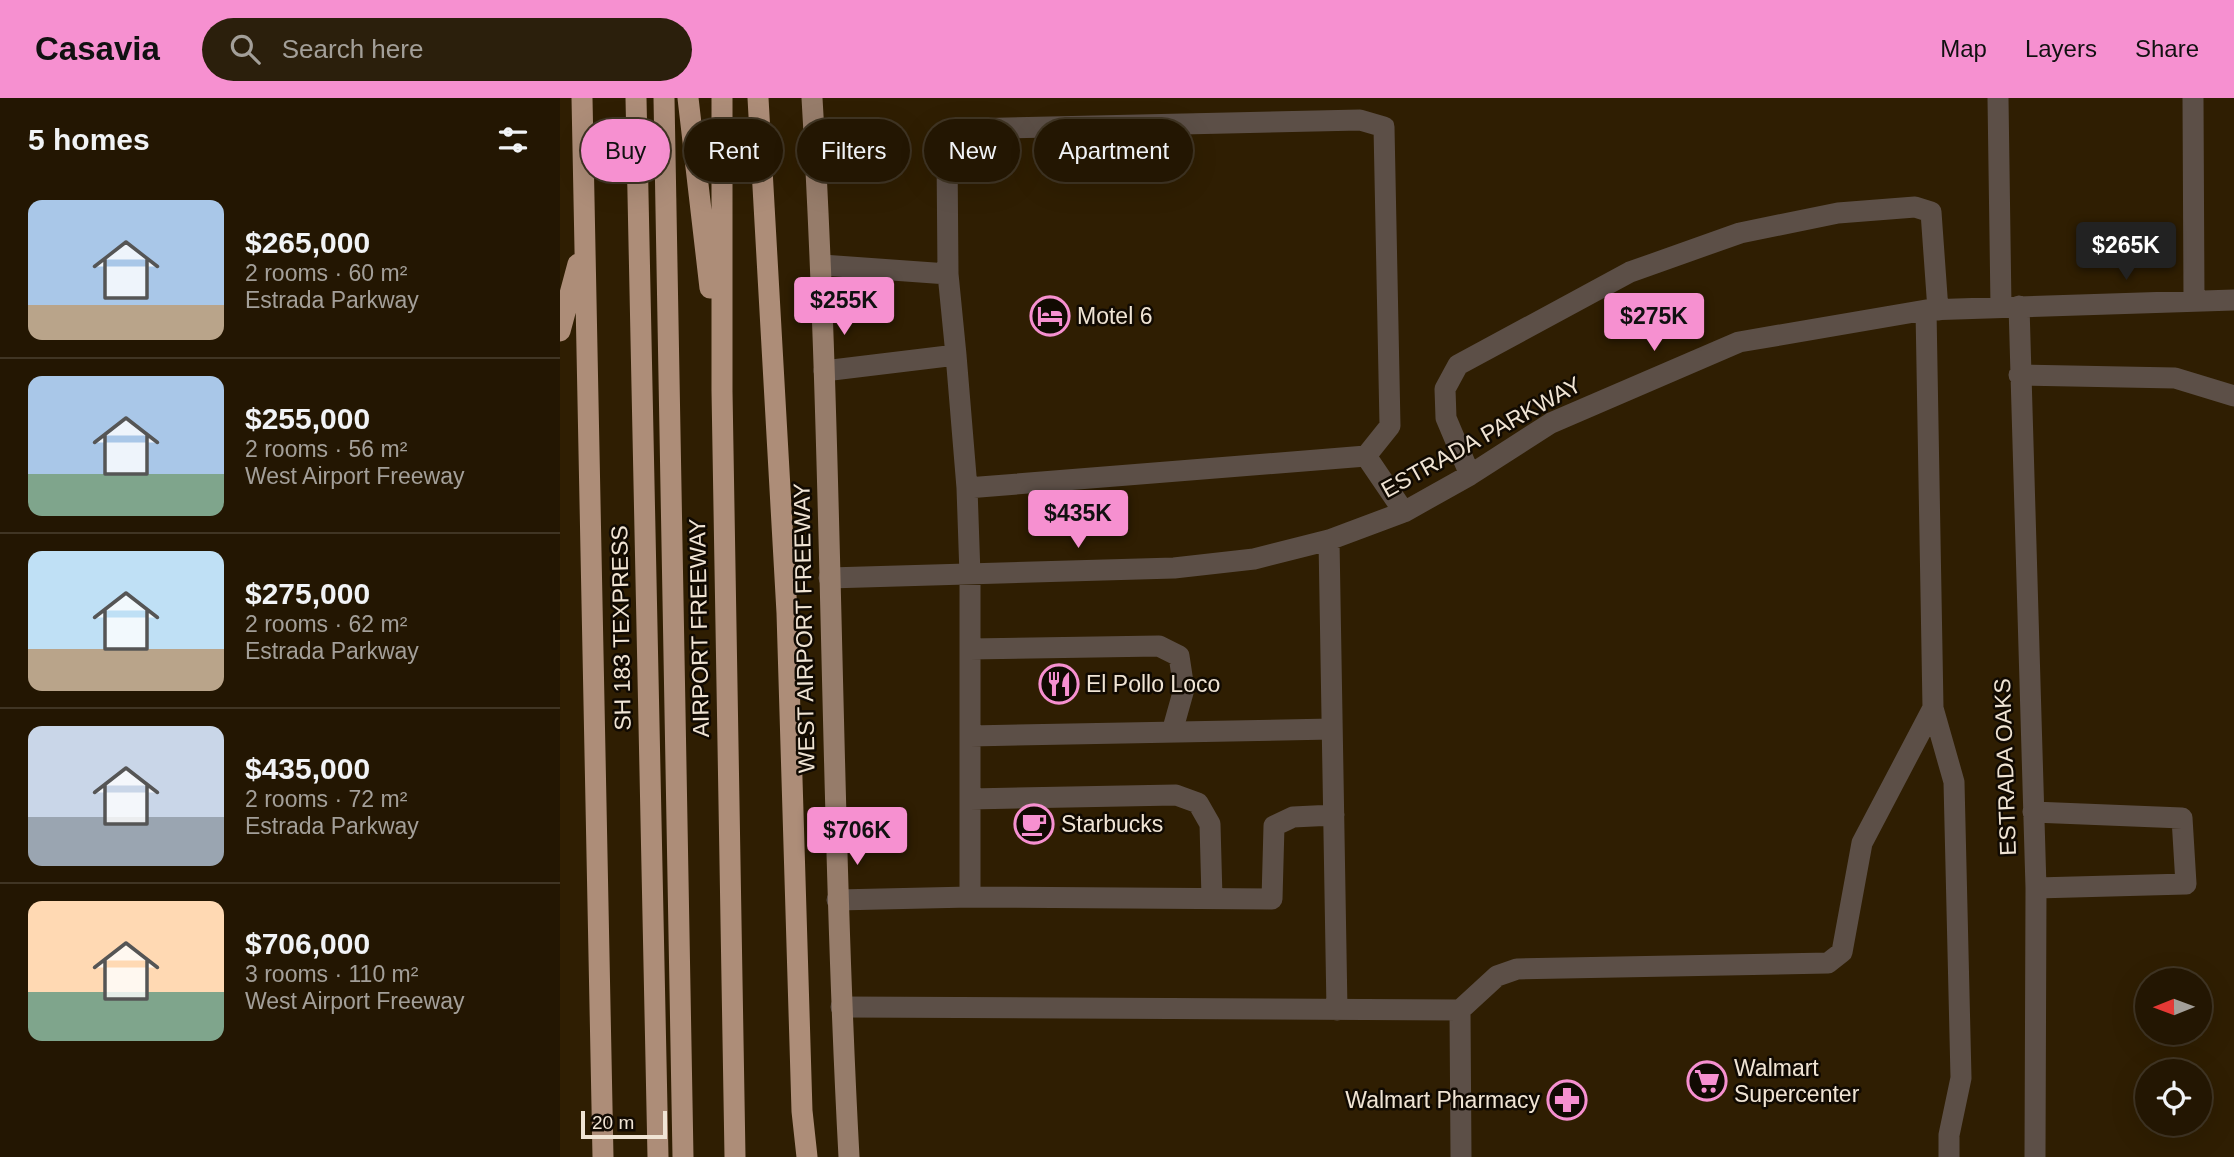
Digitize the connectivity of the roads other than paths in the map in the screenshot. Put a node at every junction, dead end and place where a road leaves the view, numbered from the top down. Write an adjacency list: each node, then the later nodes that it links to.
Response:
1 (582, 98): 10 (highway)
2 (636, 98): 46 (highway, SH 183 TEXPRESS)
3 (664, 98): 47 (highway)
4 (688, 98): 21 (highway)
5 (722, 98): 21 (highway, AIRPORT FREEWAY)
6 (758, 98): 49 (highway)
7 (812, 98): 11 (main road, WEST AIRPORT FREEWAY)
8 (1998, 98): 15 (street, ESTRADA OAKS)
9 (2193, 98): 14 (street)
10 (585, 238): 17 (highway); 45 (highway)
11 (822, 264): 12 (street); 19 (main road, WEST AIRPORT FREEWAY)
12 (948, 274): 18 (street); 23 (street)
13 (2234, 300): 14 (street, ESTRADA PARKWAY)
14 (2194, 301): 15 (street, ESTRADA PARKWAY)
15 (2010, 307): 16 (street, ESTRADA PARKWAY); 20 (street, ESTRADA OAKS)
16 (1932, 310): 24 (street, ESTRADA PARKWAY); 24 (street); 31 (street)
17 (560, 331)
18 (956, 355): 19 (street); 25 (street)
19 (824, 371): 29 (main road, WEST AIRPORT FREEWAY)
20 (2019, 375): 22 (street); 36 (street, ESTRADA OAKS)
21 (722, 391): 48 (highway, AIRPORT FREEWAY)
22 (2234, 396)
23 (1366, 456): 25 (street); 26 (street)
24 (1471, 475): 26 (street, ESTRADA PARKWAY)
25 (967, 488): 28 (street)
26 (1404, 512): 27 (street, ESTRADA PARKWAY)
27 (1329, 540): 28 (street, ESTRADA PARKWAY); 32 (street)
28 (970, 575): 29 (street, ESTRADA PARKWAY); 30 (street)
29 (829, 578): 41 (main road, WEST AIRPORT FREEWAY)
30 (970, 649): 33 (street); 34 (street)
31 (1933, 708): 44 (street); 52 (street)
32 (1332, 729): 33 (street); 37 (street)
33 (1172, 732): 34 (street)
34 (970, 736): 35 (street)
35 (971, 799): 39 (street); 40 (street)
36 (2033, 812): 38 (street, ESTRADA OAKS); 38 (street)
37 (1334, 816): 40 (street); 43 (street)
38 (2036, 888): 53 (street, ESTRADA OAKS)
39 (970, 897): 40 (street); 41 (street)
40 (1212, 898)
41 (836, 900): 42 (main road, WEST AIRPORT FREEWAY)
42 (841, 1007): 43 (street); 50 (main road, WEST AIRPORT FREEWAY)
43 (1336, 1010): 44 (street)
44 (1460, 1010): 51 (street)
45 (603, 1157)
46 (658, 1157)
47 (682, 1157)
48 (736, 1157)
49 (807, 1157)
50 (849, 1157)
51 (1461, 1157)
52 (1949, 1157)
53 (2035, 1157)

